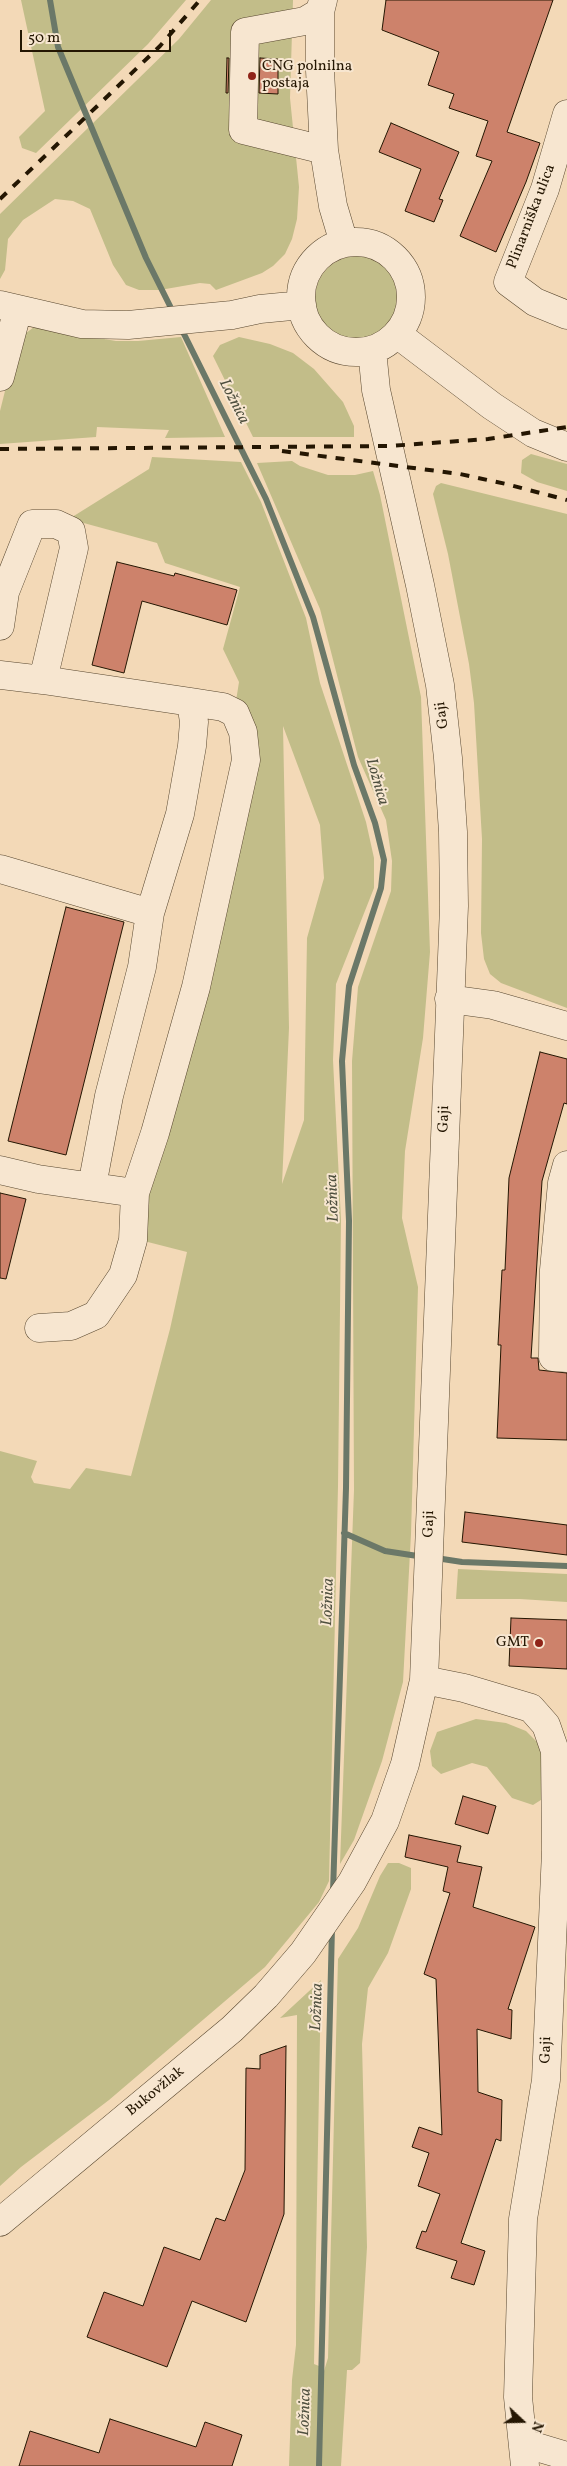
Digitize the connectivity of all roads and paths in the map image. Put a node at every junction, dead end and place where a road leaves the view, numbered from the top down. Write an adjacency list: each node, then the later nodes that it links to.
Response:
1 (322, 6): 3 (street); 3 (street)
2 (567, 114): 7 (street, Plinarniška ulica)
3 (324, 150): 4 (street)
4 (344, 243): 5 (street); 8 (street)
5 (302, 305): 6 (street); 9 (street)
6 (9, 307): 10 (street)
7 (567, 315)
8 (397, 334): 9 (street); 11 (street)
9 (372, 350): 19 (street, Gaji)
10 (0, 377)
11 (567, 447)
12 (2, 592): 13 (street); 15 (street)
13 (0, 626)
14 (0, 675): 15 (street)
15 (43, 680): 16 (street)
16 (191, 702): 18 (street); 24 (street)
17 (0, 869): 18 (street)
18 (150, 913): 23 (street)
19 (449, 999): 20 (street); 27 (street, Gaji)
20 (567, 1026)
21 (0, 1170): 23 (street)
22 (566, 1177): 26 (street)
23 (92, 1186): 24 (street)
24 (135, 1193): 25 (street)
25 (39, 1328)
26 (567, 1358)
27 (424, 1680): 28 (street); 30 (street, Gaji)
28 (531, 1708): 29 (street); 32 (street, Gaji)
29 (567, 1720)
30 (352, 1882): 31 (street, Bukovžlak)
31 (0, 2222)
32 (524, 2455): 33 (street)
33 (567, 2456)

